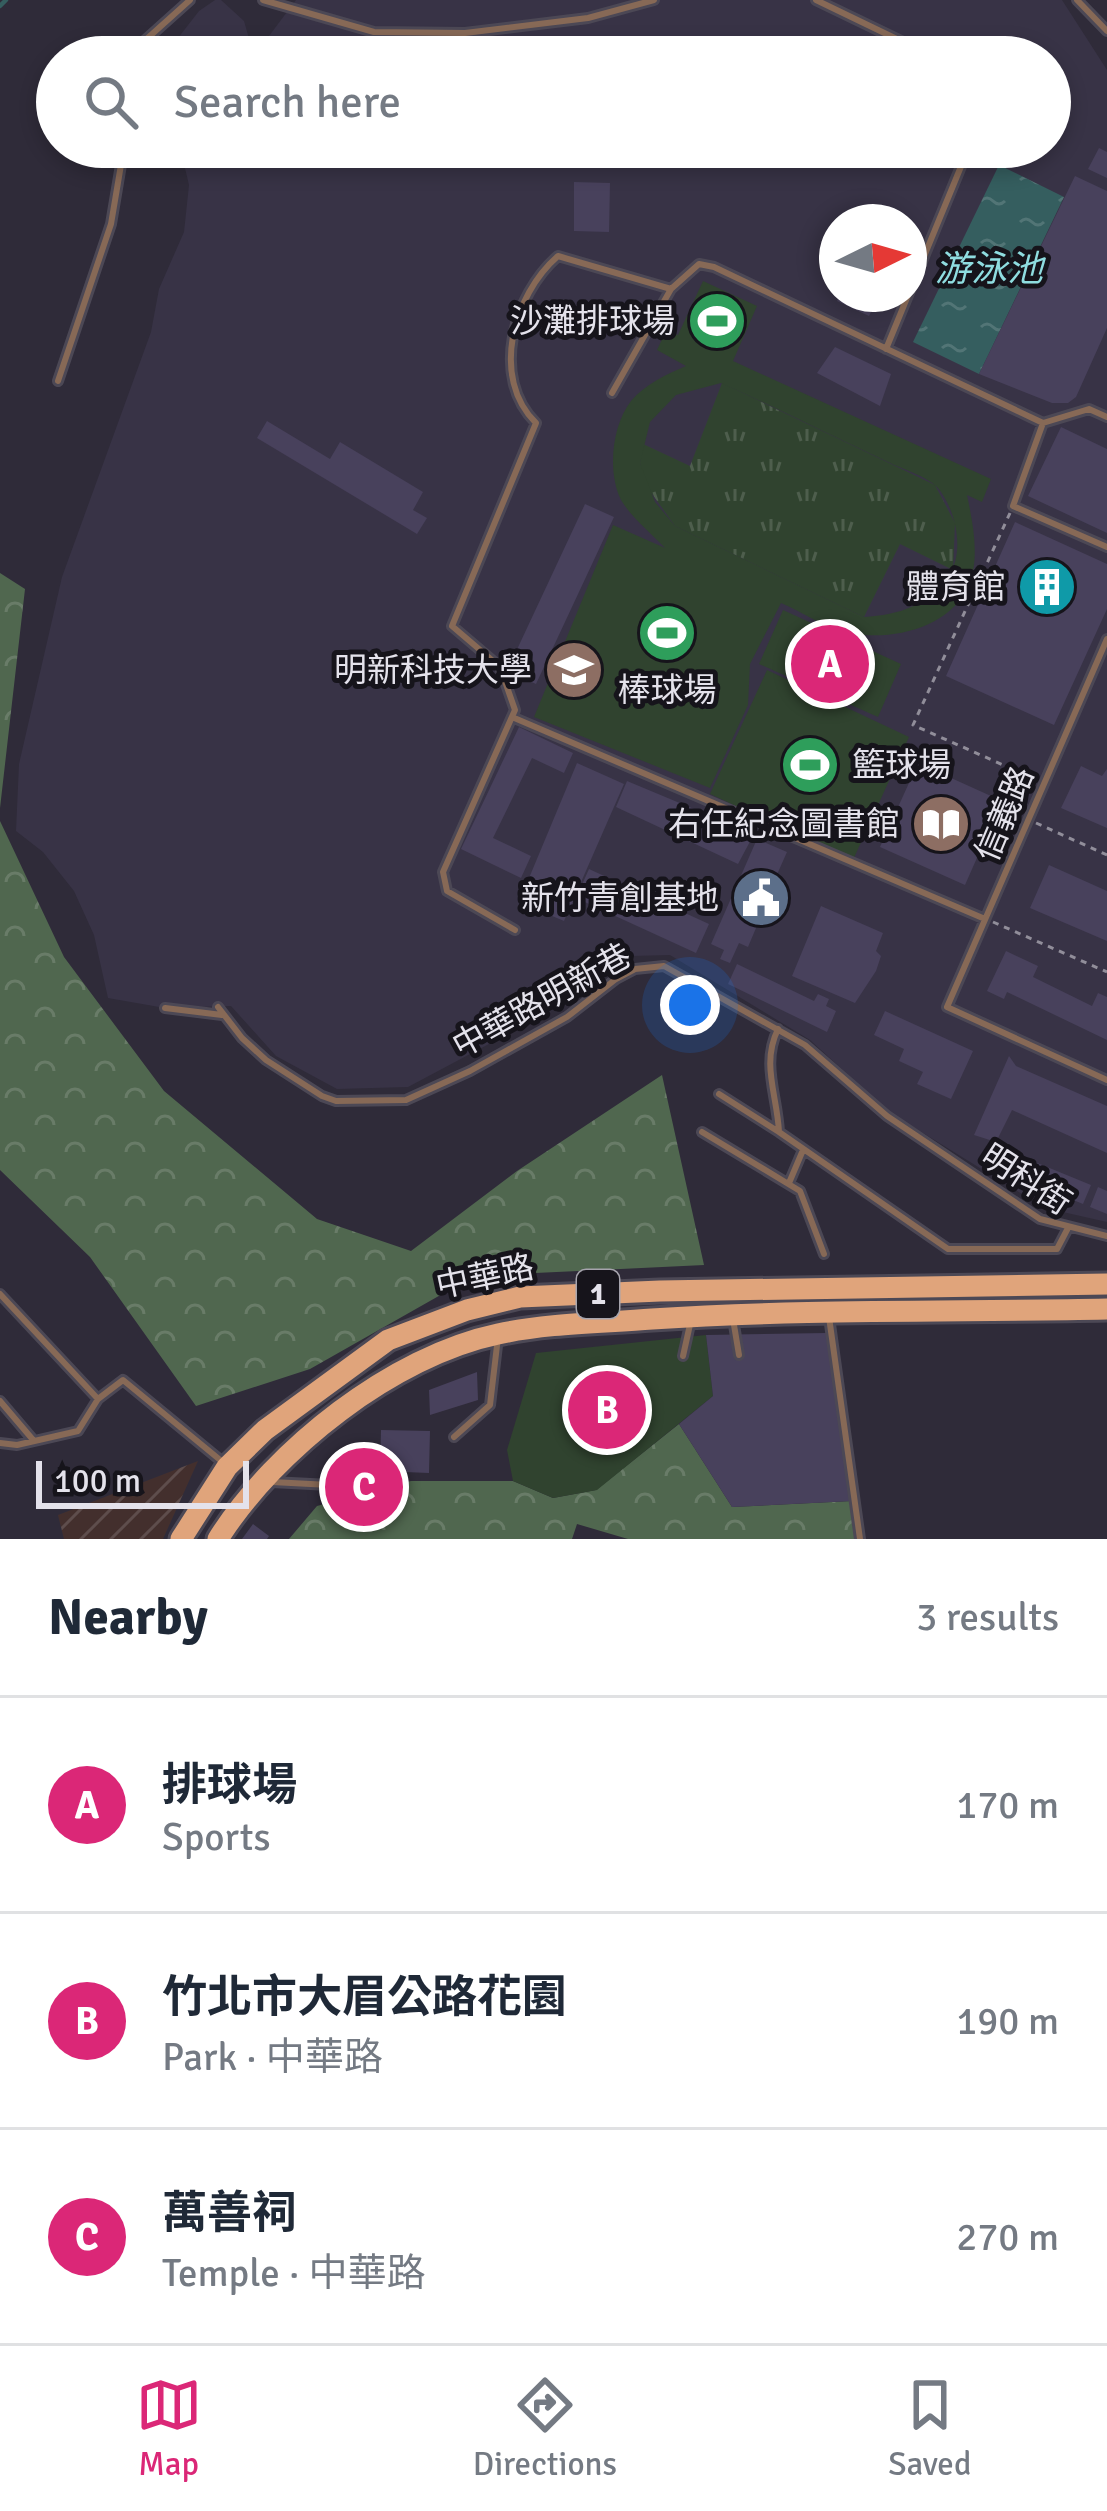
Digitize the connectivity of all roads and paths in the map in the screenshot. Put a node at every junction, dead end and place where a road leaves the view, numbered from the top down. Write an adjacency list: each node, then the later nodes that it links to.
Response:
1 (190, 0): 7 (lane)
2 (263, 0): 3 (lane)
3 (654, 0)
4 (816, 0): 8 (lane)
5 (1077, 0): 6 (lane)
6 (1107, 31)
7 (150, 36)
8 (891, 36)
9 (120, 168): 13 (lane)
10 (959, 168): 12 (lane)
11 (671, 290): 12 (lane); 14 (lane); 20 (lane)
12 (886, 349): 16 (lane)
13 (58, 381)
14 (612, 394)
15 (1107, 417): 16 (lane)
16 (1043, 423): 17 (lane)
17 (1013, 506): 18 (lane); 21 (path)
18 (1107, 547)
19 (1107, 639): 21 (lane, 信義路)
20 (512, 718): 24 (lane); 25 (lane)
21 (1045, 783): 22 (lane, 信義路)
22 (1028, 820): 23 (path); 24 (lane, 信義路)
23 (1107, 855)
24 (986, 919): 26 (path); 31 (lane, 信義路)
25 (515, 930)
26 (1107, 972)
27 (218, 1006): 29 (lane, 中華路明新巷)
28 (165, 1008): 29 (lane)
29 (225, 1016): 30 (lane, 中華路明新巷)
30 (778, 1029): 34 (lane); 37 (lane, 明科街)
31 (1107, 1080)
32 (719, 1094): 34 (lane)
33 (702, 1132): 36 (lane)
34 (779, 1132): 35 (lane)
35 (803, 1150): 36 (lane); 37 (lane, 明科街)
36 (789, 1183): 39 (lane)
37 (1068, 1228): 38 (lane)
38 (1107, 1236)
39 (824, 1254)
40 (1107, 1284): 54 (main road, 中華路 / 1)
41 (0, 1294): 49 (lane)
42 (1107, 1309): 43 (main road, 中華路 / 1)
43 (828, 1313): 44 (main road, 中華路 / 1); 59 (lane)
44 (732, 1316): 45 (main road, 中華路 / 1); 47 (lane)
45 (692, 1317): 46 (main road, 中華路 / 1); 48 (lane)
46 (498, 1334): 51 (lane); 55 (main road, 中華路 / 1)
47 (739, 1355)
48 (682, 1356)
49 (98, 1399): 52 (lane); 54 (lane)
50 (0, 1401): 52 (lane)
51 (454, 1437)
52 (34, 1441): 53 (lane)
53 (0, 1443)
54 (227, 1467): 57 (main road, 中華路 / 1)
55 (262, 1482): 56 (lane); 58 (main road, 中華路 / 1)
56 (349, 1486)
57 (181, 1539)
58 (218, 1539)
59 (860, 1539)

